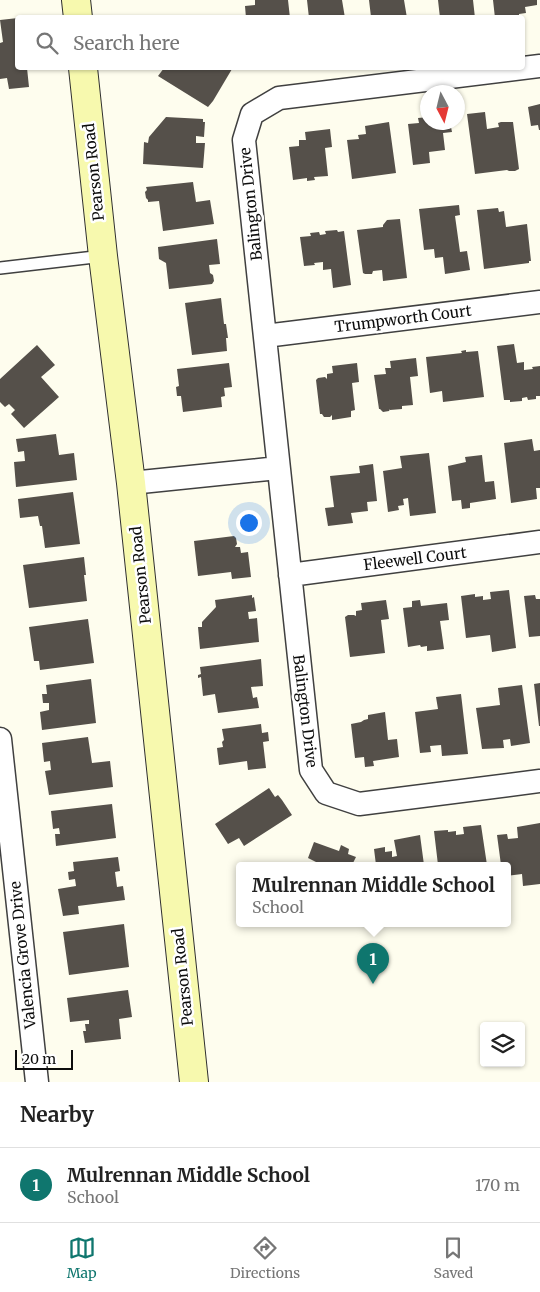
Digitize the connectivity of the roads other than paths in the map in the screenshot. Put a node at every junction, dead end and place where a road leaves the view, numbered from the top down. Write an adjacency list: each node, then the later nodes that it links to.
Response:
1 (76, 0): 2 (street)
2 (78, 15)
3 (540, 66): 4 (street, Balington Drive)
4 (525, 68)
5 (83, 70): 7 (street, Pearson Road)
6 (507, 70): 10 (street, Balington Drive)
7 (103, 256): 8 (lane); 12 (street, Pearson Road)
8 (0, 268)
9 (540, 302): 10 (street, Trumpworth Court)
10 (265, 336): 11 (street, Balington Drive)
11 (278, 468): 12 (street); 14 (street, Balington Drive)
12 (131, 483): 19 (street, Pearson Road)
13 (540, 542): 14 (street, Fleewell Court)
14 (290, 575): 16 (street, Balington Drive)
15 (0, 739): 17 (street, Valencia Grove Drive)
16 (540, 781)
17 (7, 878): 18 (street, Valencia Grove Drive)
18 (37, 1082)
19 (194, 1082)

